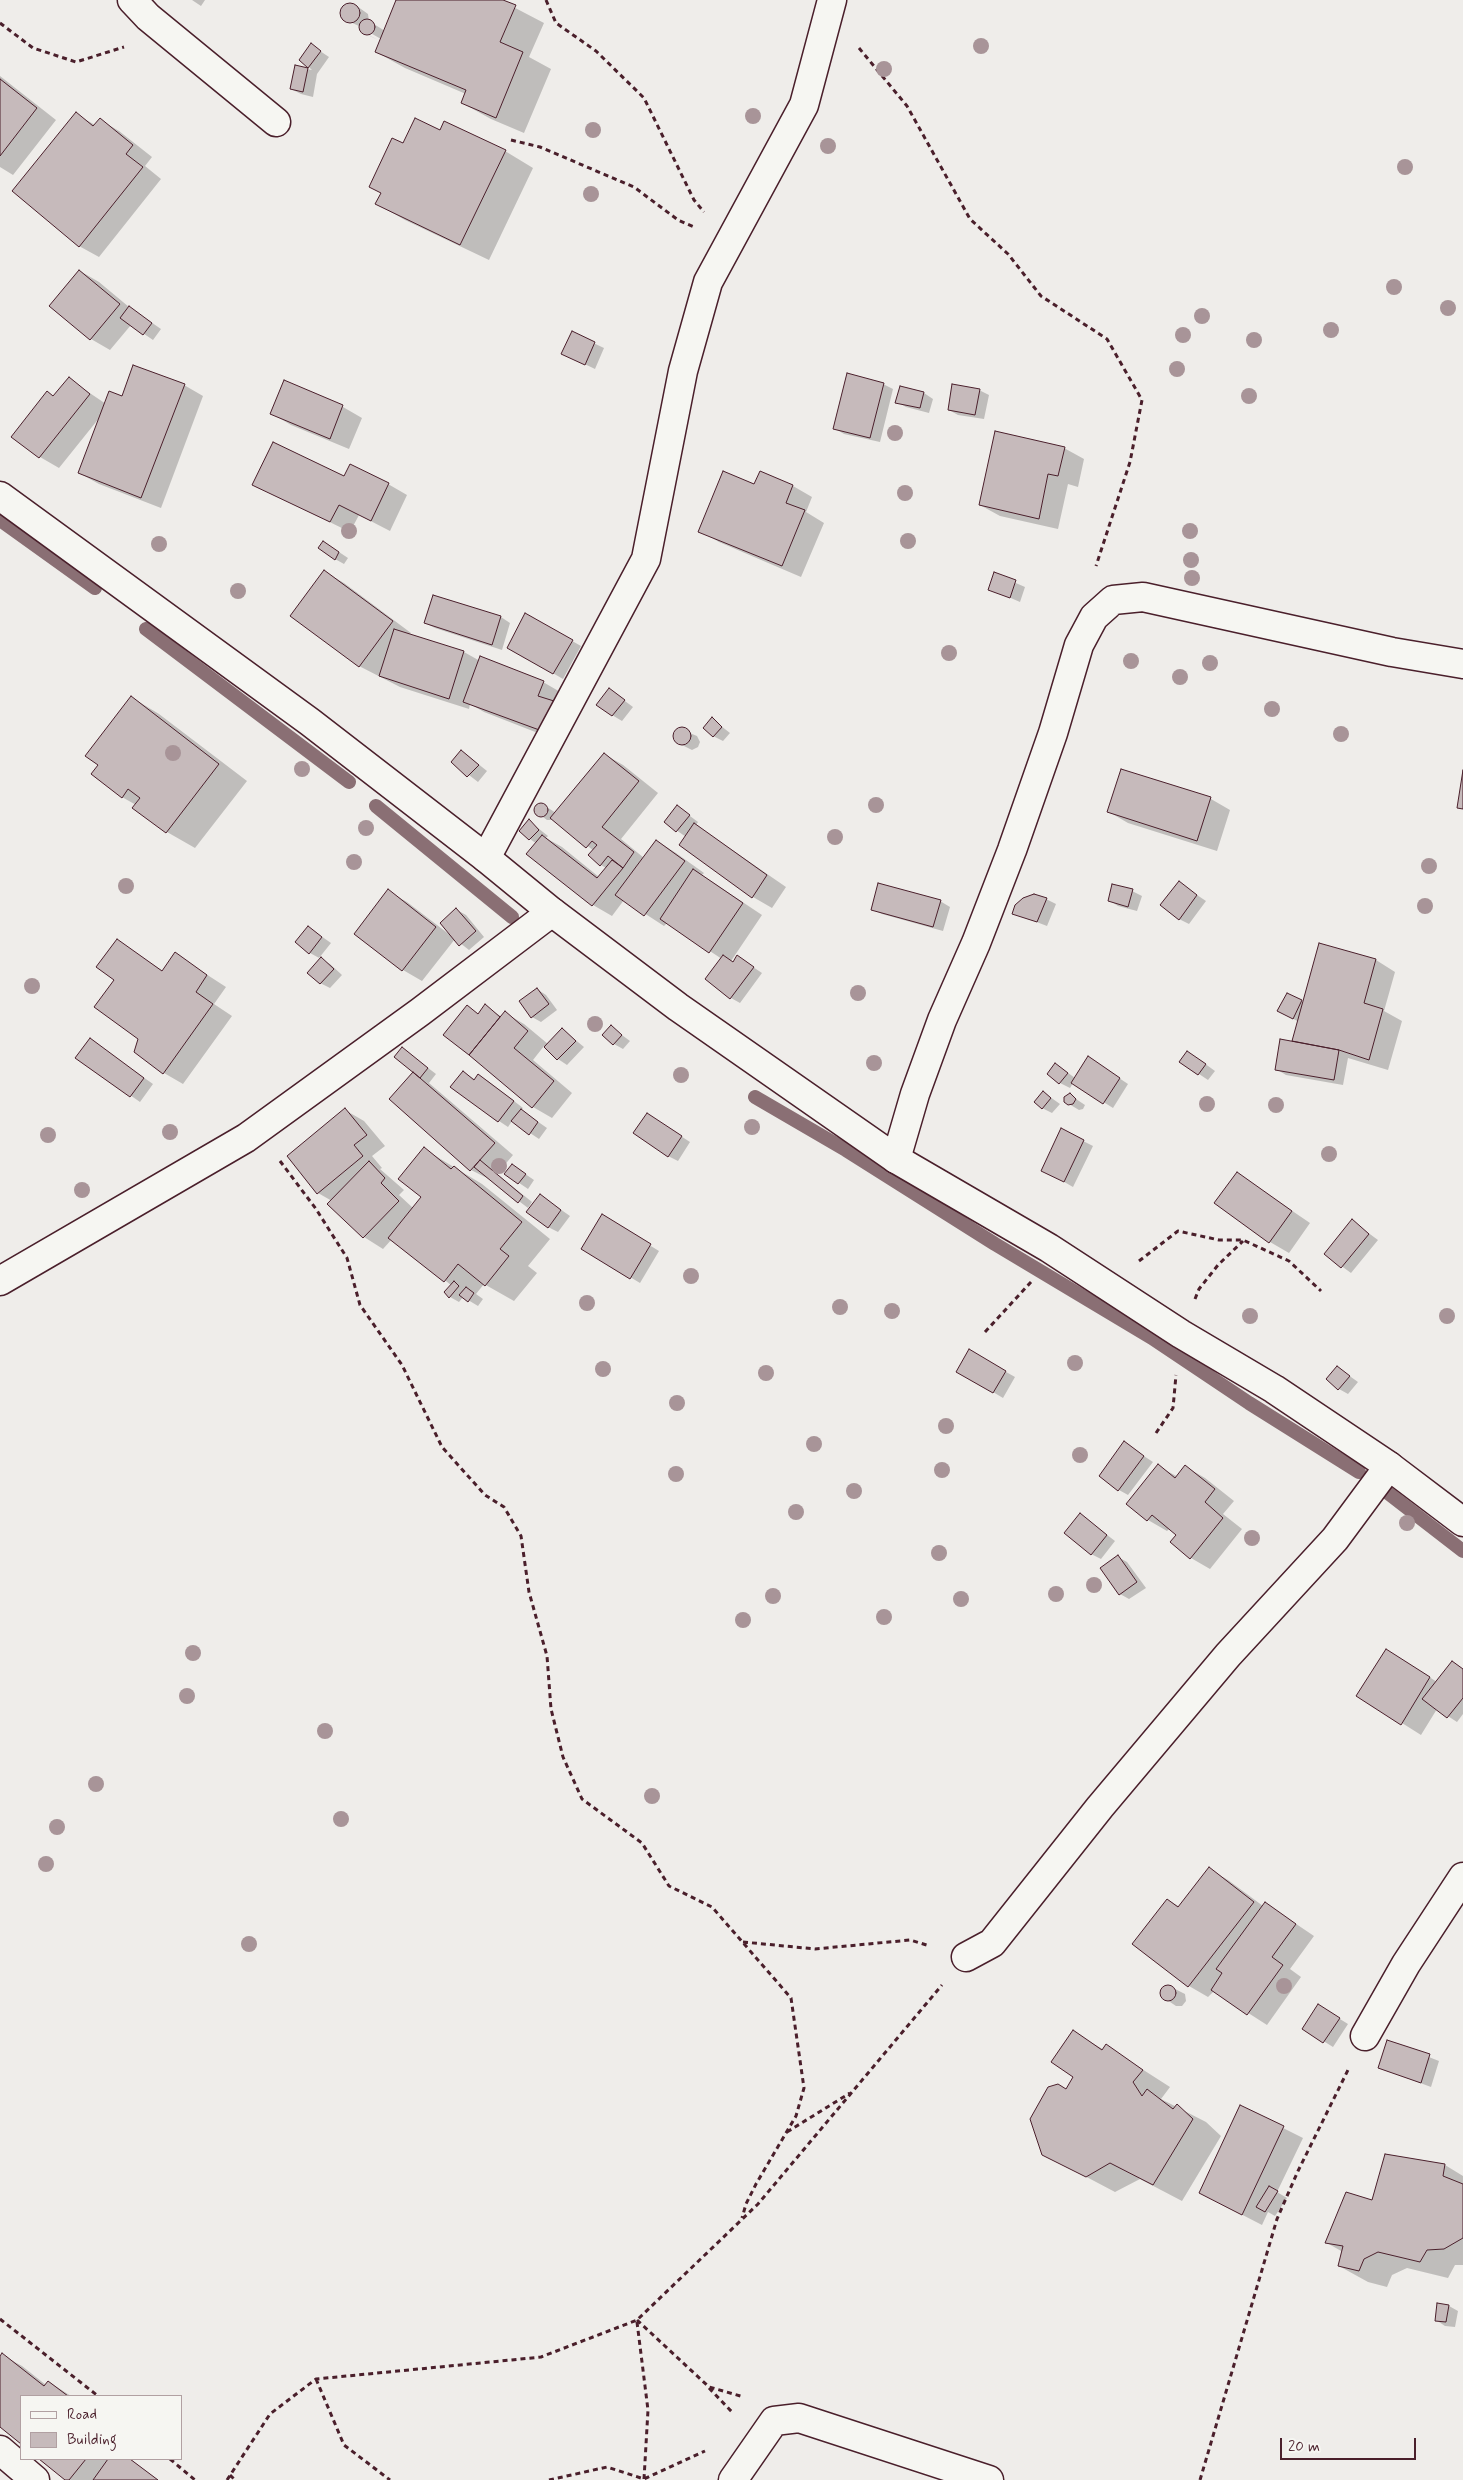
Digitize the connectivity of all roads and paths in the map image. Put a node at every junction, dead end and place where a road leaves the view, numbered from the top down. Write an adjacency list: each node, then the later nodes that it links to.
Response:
1 (546, 0): 8 (path)
2 (832, 0): 8 (street)
3 (140, 8): 4 (path); 6 (street)
4 (0, 23)
5 (857, 45): 10 (path)
6 (276, 122)
7 (512, 140): 8 (path)
8 (731, 243): 12 (street)
9 (0, 496): 12 (street)
10 (1094, 617): 11 (street); 15 (street)
11 (1463, 664)
12 (486, 858): 13 (street)
13 (552, 912): 14 (street); 15 (street)
14 (257, 1130): 17 (street); 28 (path)
15 (896, 1159): 19 (street)
16 (1244, 1240): 19 (path); 20 (path); 22 (path)
17 (0, 1281)
18 (1030, 1282): 21 (path)
19 (1102, 1283): 22 (street)
20 (1321, 1291)
21 (984, 1332)
22 (1181, 1334): 25 (street)
23 (1176, 1371): 24 (path)
24 (1156, 1433)
25 (1389, 1466): 26 (street); 29 (street)
26 (1463, 1522)
27 (1463, 1877): 30 (street)
28 (742, 1942): 29 (path); 32 (path)
29 (966, 1957): 31 (path)
30 (1365, 2036): 53 (path)
31 (853, 2091): 32 (path); 33 (path)
32 (787, 2133): 33 (path)
33 (742, 2218): 35 (path)
34 (0, 2319): 38 (path)
35 (637, 2320): 36 (path); 37 (path); 50 (path)
36 (316, 2379): 43 (path); 48 (path)
37 (709, 2387): 39 (path); 39 (path)
38 (97, 2395)
39 (774, 2421): 51 (street); 52 (street)
40 (0, 2450): 44 (street)
41 (709, 2450): 50 (path)
42 (171, 2460): 45 (path)
43 (230, 2475): 46 (path); 47 (path)
44 (35, 2480)
45 (194, 2480)
46 (227, 2480)
47 (235, 2480)
48 (390, 2480)
49 (549, 2480): 50 (path)
50 (644, 2480)
51 (733, 2480)
52 (989, 2480)
53 (1200, 2480)

